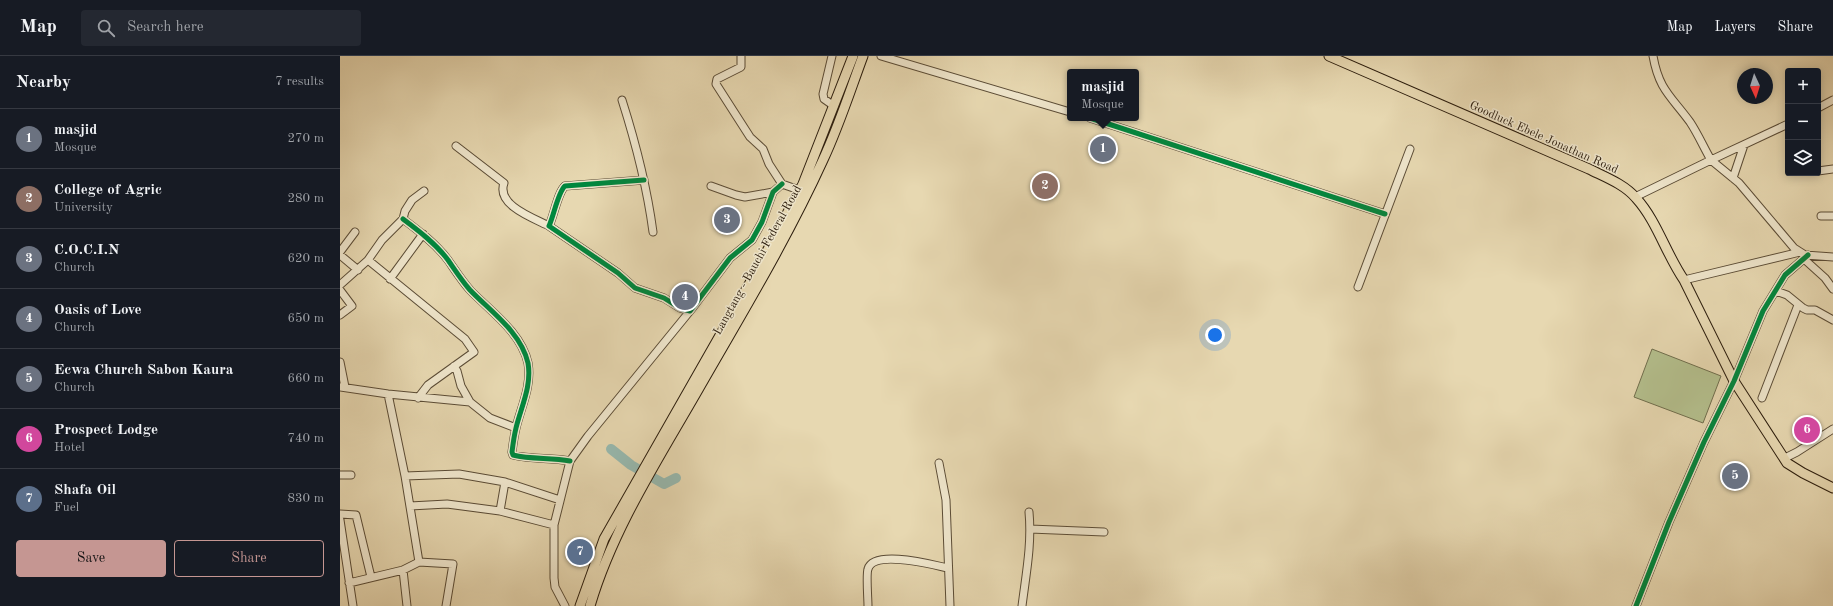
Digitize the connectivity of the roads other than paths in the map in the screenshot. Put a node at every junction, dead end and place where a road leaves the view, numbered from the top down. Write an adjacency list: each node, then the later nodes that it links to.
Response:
1 (741, 56): 23 (street)
2 (832, 56): 10 (street)
3 (853, 56): 10 (main road)
4 (863, 56): 67 (main road, Langtang - Bauchi Federal Road)
5 (881, 56): 12 (street)
6 (1329, 56): 28 (main road, Goodluck Ebele Jonathan Road)
7 (1653, 56): 18 (street)
8 (622, 100): 22 (street)
9 (1833, 100): 11 (street)
10 (834, 106): 25 (main road)
11 (1821, 106)
12 (1067, 111)
13 (1099, 121): 29 (street)
14 (1785, 125): 15 (street)
15 (1744, 145): 18 (street); 21 (street)
16 (456, 146): 33 (street)
17 (1410, 149): 29 (street)
18 (1711, 160): 21 (street); 28 (street)
19 (1833, 169): 20 (street)
20 (1821, 171)
21 (1733, 178): 37 (street)
22 (644, 180): 33 (street); 35 (street)
23 (782, 184): 25 (street); 27 (street)
24 (711, 186): 27 (street)
25 (799, 190): 67 (main road)
26 (424, 191): 32 (street)
27 (773, 192): 51 (street)
28 (1635, 197): 44 (main road, Goodluck Ebele Jonathan Road)
29 (1385, 214): 46 (street)
30 (1821, 216): 31 (street)
31 (1833, 216)
32 (403, 219): 36 (street); 41 (street)
33 (549, 226): 51 (street)
34 (355, 232): 38 (street)
35 (652, 232)
36 (423, 234): 43 (street); 62 (street)
37 (1800, 252): 39 (street); 44 (street)
38 (340, 254): 42 (street)
39 (1806, 257): 40 (street); 47 (street); 49 (street)
40 (1833, 257)
41 (368, 260): 42 (street); 43 (street)
42 (358, 270): 45 (street)
43 (390, 279): 55 (street)
44 (1684, 280): 56 (main road, Goodluck Ebele Jonathan Road)
45 (340, 285)
46 (1358, 287)
47 (1833, 289)
48 (340, 290): 52 (street)
49 (1776, 291): 50 (street); 56 (street)
50 (1798, 305): 53 (street); 60 (street)
51 (690, 311): 65 (street)
52 (340, 316)
53 (1833, 320)
54 (340, 362): 57 (street)
55 (454, 366): 59 (street); 61 (street)
56 (1734, 381): 64 (main road, Goodluck Ebele Jonathan Road); 97 (street)
57 (342, 387): 58 (street)
58 (388, 394): 59 (street); 70 (street)
59 (418, 398): 61 (street)
60 (1762, 398)
61 (470, 402): 62 (street)
62 (516, 428): 65 (street)
63 (1833, 429): 64 (street)
64 (1785, 458): 73 (main road, Goodluck Ebele Jonathan Road)
65 (570, 461): 74 (street)
66 (939, 463): 84 (street)
67 (650, 464): 71 (main road)
68 (340, 475): 69 (street)
69 (351, 476)
70 (405, 476): 72 (street); 75 (street)
71 (642, 478): 92 (main road); 93 (main road)
72 (505, 482): 74 (street); 76 (street)
73 (1833, 488)
74 (560, 500): 80 (street)
75 (410, 506): 76 (street); 83 (street)
76 (500, 511): 80 (street)
77 (1029, 512): 81 (street)
78 (340, 514): 86 (street)
79 (340, 520): 87 (street)
80 (554, 525): 91 (street)
81 (1030, 529): 82 (street); 96 (street)
82 (1104, 532)
83 (419, 562): 85 (street); 90 (street)
84 (948, 568): 94 (street); 95 (street)
85 (403, 570): 86 (street); 89 (street)
86 (371, 577): 87 (street)
87 (349, 583): 88 (street)
88 (353, 606)
89 (407, 606)
90 (446, 606)
91 (565, 606)
92 (580, 606)
93 (590, 606)
94 (868, 606)
95 (950, 606)
96 (1022, 606)
97 (1636, 606)

